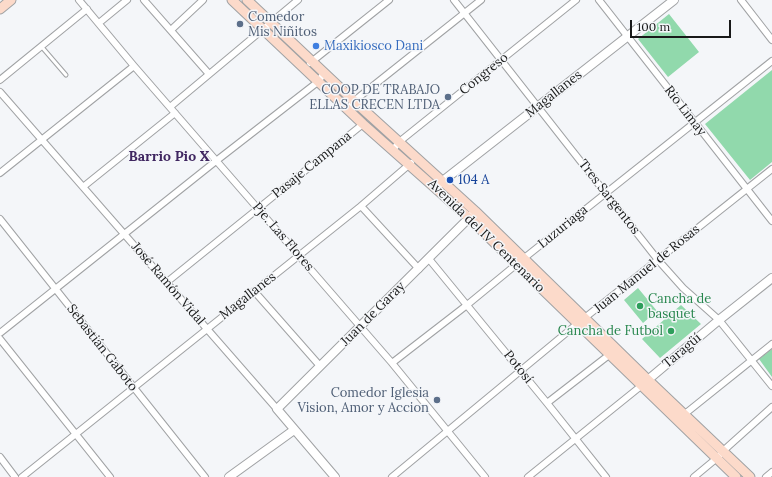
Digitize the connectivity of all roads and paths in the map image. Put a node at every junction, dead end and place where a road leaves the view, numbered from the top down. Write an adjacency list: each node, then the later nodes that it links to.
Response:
1 (11, 0): 16 (main road)
2 (79, 0): 17 (street, Pje. Las Flores)
3 (127, 0): 20 (street)
4 (144, 0): 22 (street)
5 (203, 0): 22 (street)
6 (232, 0): 21 (main road, Avenida del IV Centenario)
7 (247, 0): 19 (main road, Avenida del IV Centenario)
8 (298, 0): 19 (street)
9 (389, 0): 27 (street)
10 (454, 0): 18 (street, Tres Sargentos)
11 (481, 0): 18 (street)
12 (576, 0): 26 (street, Congreso)
13 (599, 0): 23 (street, Rio Limay)
14 (674, 0): 23 (street, Magallanes)
15 (741, 0): 24 (street)
16 (0, 8)
17 (87, 9): 20 (street, Pje. Las Flores); 25 (street)
18 (464, 13): 26 (street, Tres Sargentos); 37 (street)
19 (271, 22): 21 (street); 27 (main road, Avenida del IV Centenario)
20 (99, 23): 29 (street, Pje. Las Flores)
21 (263, 29): 30 (main road, Avenida del IV Centenario); 32 (street)
22 (171, 30): 32 (street)
23 (628, 36): 38 (street, Magallanes); 42 (street, Rio Limay)
24 (772, 40)
25 (41, 46): 33 (lane); 34 (street)
26 (501, 59): 38 (street, Tres Sargentos); 45 (street, Congreso)
27 (312, 61): 30 (street); 31 (main road, Avenida del IV Centenario)
28 (772, 61): 42 (street, Luzuriaga)
29 (134, 66): 39 (street, Pje. Las Flores); 44 (street)
30 (305, 69): 35 (main road, Avenida del IV Centenario)
31 (324, 72): 35 (street); 37 (main road, Avenida del IV Centenario)
32 (209, 74): 39 (street)
33 (66, 75)
34 (0, 80)
35 (319, 81): 40 (main road, Avenida del IV Centenario); 48 (street)
36 (0, 92): 44 (street, José Ramón Vidal)
37 (354, 100): 40 (street); 45 (main road, Avenida del IV Centenario)
38 (538, 106): 52 (street, Magallanes); 56 (street, Tres Sargentos)
39 (170, 107): 41 (street, Pje. Las Flores)
40 (348, 109): 43 (main road, Avenida del IV Centenario)
41 (175, 113): 48 (street, Pje. Las Flores); 53 (street)
42 (694, 123): 55 (street, Rio Limay); 56 (street, Luzuriaga)
43 (364, 124): 46 (main road, Avenida del IV Centenario); 58 (street, Pasaje Campana)
44 (41, 140): 51 (street); 53 (street, José Ramón Vidal)
45 (399, 142): 46 (street, Congreso); 47 (main road, Avenida del IV Centenario)
46 (393, 150): 49 (main road, Avenida del IV Centenario)
47 (417, 157): 49 (street, Magallanes); 52 (main road, Avenida del IV Centenario)
48 (216, 161): 58 (street, Pje. Las Flores); 62 (street)
49 (410, 165): 54 (main road, Avenida del IV Centenario); 57 (street, Magallanes)
50 (772, 169): 55 (street, Juan Manuel de Rosas)
51 (0, 173)
52 (443, 181): 54 (street, Magallanes); 59 (main road, Avenida del IV Centenario)
53 (83, 187): 62 (street, José Ramón Vidal)
54 (435, 187): 59 (main road, Avenida del IV Centenario)
55 (746, 189): 61 (street, Rio Limay); 65 (street, Juan Manuel de Rosas)
56 (606, 193): 65 (street, Tres Sargentos); 66 (street, Luzuriaga)
57 (361, 206): 63 (street, Magallanes); 67 (street)
58 (258, 208): 63 (street, Pje. Las Flores); 69 (street, Pasaje Campana)
59 (472, 215): 64 (street, Juan de Garay); 66 (main road, Avenida del IV Centenario)
60 (0, 219): 70 (street, Sebastián Gaboto)
61 (772, 221)
62 (125, 235): 69 (street, José Ramón Vidal); 70 (street)
63 (299, 255): 71 (street, Magallanes); 76 (street, Pje. Las Flores)
64 (429, 258): 67 (street, Juan de Garay); 72 (street, Potosí)
65 (658, 260): 73 (street, Juan Manuel de Rosas); 74 (street, Tres Sargentos)
66 (520, 262): 72 (street, Luzuriaga); 73 (main road, Avenida del IV Centenario); 75 (main road, Avenida del IV Centenario)
67 (419, 269): 76 (street, Juan de Garay)
68 (772, 278): 74 (street, Taragüí)
69 (166, 282): 77 (street, José Ramón Vidal)
70 (56, 289): 78 (street); 88 (street, Sebastián Gaboto)
71 (254, 291): 77 (street, Magallanes); 84 (street)
72 (467, 305): 83 (street, Luzuriaga); 85 (street, Potosí)
73 (585, 318): 75 (street, Juan Manuel de Rosas); 86 (main road, Avenida del IV Centenario)
74 (719, 320): 82 (street, Tres Sargentos); 86 (street, Taragüí)
75 (577, 324): 81 (main road, Avenida del IV Centenario); 85 (street, Juan Manuel de Rosas)
76 (360, 326): 83 (street, Pje. Las Flores); 84 (street, Juan de Garay)
77 (206, 329): 88 (street, Magallanes); 91 (street, José Ramón Vidal)
78 (0, 332)
79 (0, 339): 96 (street)
80 (772, 344): 82 (street)
81 (609, 355): 86 (main road, Avenida del IV Centenario); 89 (street)
82 (752, 361): 87 (street, Tres Sargentos); 92 (street)
83 (392, 363): 95 (street, Pje. Las Flores)
84 (320, 366): 91 (street, Juan de Garay)
85 (520, 371): 89 (street, Potosí); 95 (street, Juan Manuel de Rosas)
86 (645, 383): 92 (main road, Avenida del IV Centenario); 93 (main road, Avenida del IV Centenario); 97 (street, Taragüí)
87 (772, 386)
88 (134, 388): 96 (street, Magallanes); 105 (street, Sebastián Gaboto)
89 (547, 403): 97 (street, Potosí)
90 (772, 407): 98 (street)
91 (277, 409): 94 (street, José Ramón Vidal)
92 (685, 414): 93 (street); 98 (main road, Avenida del IV Centenario)
93 (677, 420): 100 (main road, Avenida del IV Centenario)
94 (294, 430): 106 (street); 107 (street, José Ramón Vidal)
95 (447, 430): 108 (street, Juan Manuel de Rosas); 109 (street, Pje. Las Flores)
96 (76, 434): 103 (street, Magallanes); 104 (street)
97 (576, 439): 110 (street, Taragüí); 111 (street, Potosí)
98 (723, 451): 100 (street); 114 (main road, Avenida del IV Centenario)
99 (0, 457): 102 (street)
100 (717, 458): 112 (street); 113 (main road, Avenida del IV Centenario)
101 (772, 472): 115 (street)
102 (16, 477)
103 (22, 477)
104 (110, 477)
105 (205, 477)
106 (229, 477)
107 (335, 477)
108 (392, 477)
109 (485, 477)
110 (528, 477)
111 (606, 477)
112 (694, 477)
113 (736, 477)
114 (750, 477)
115 (766, 477)

